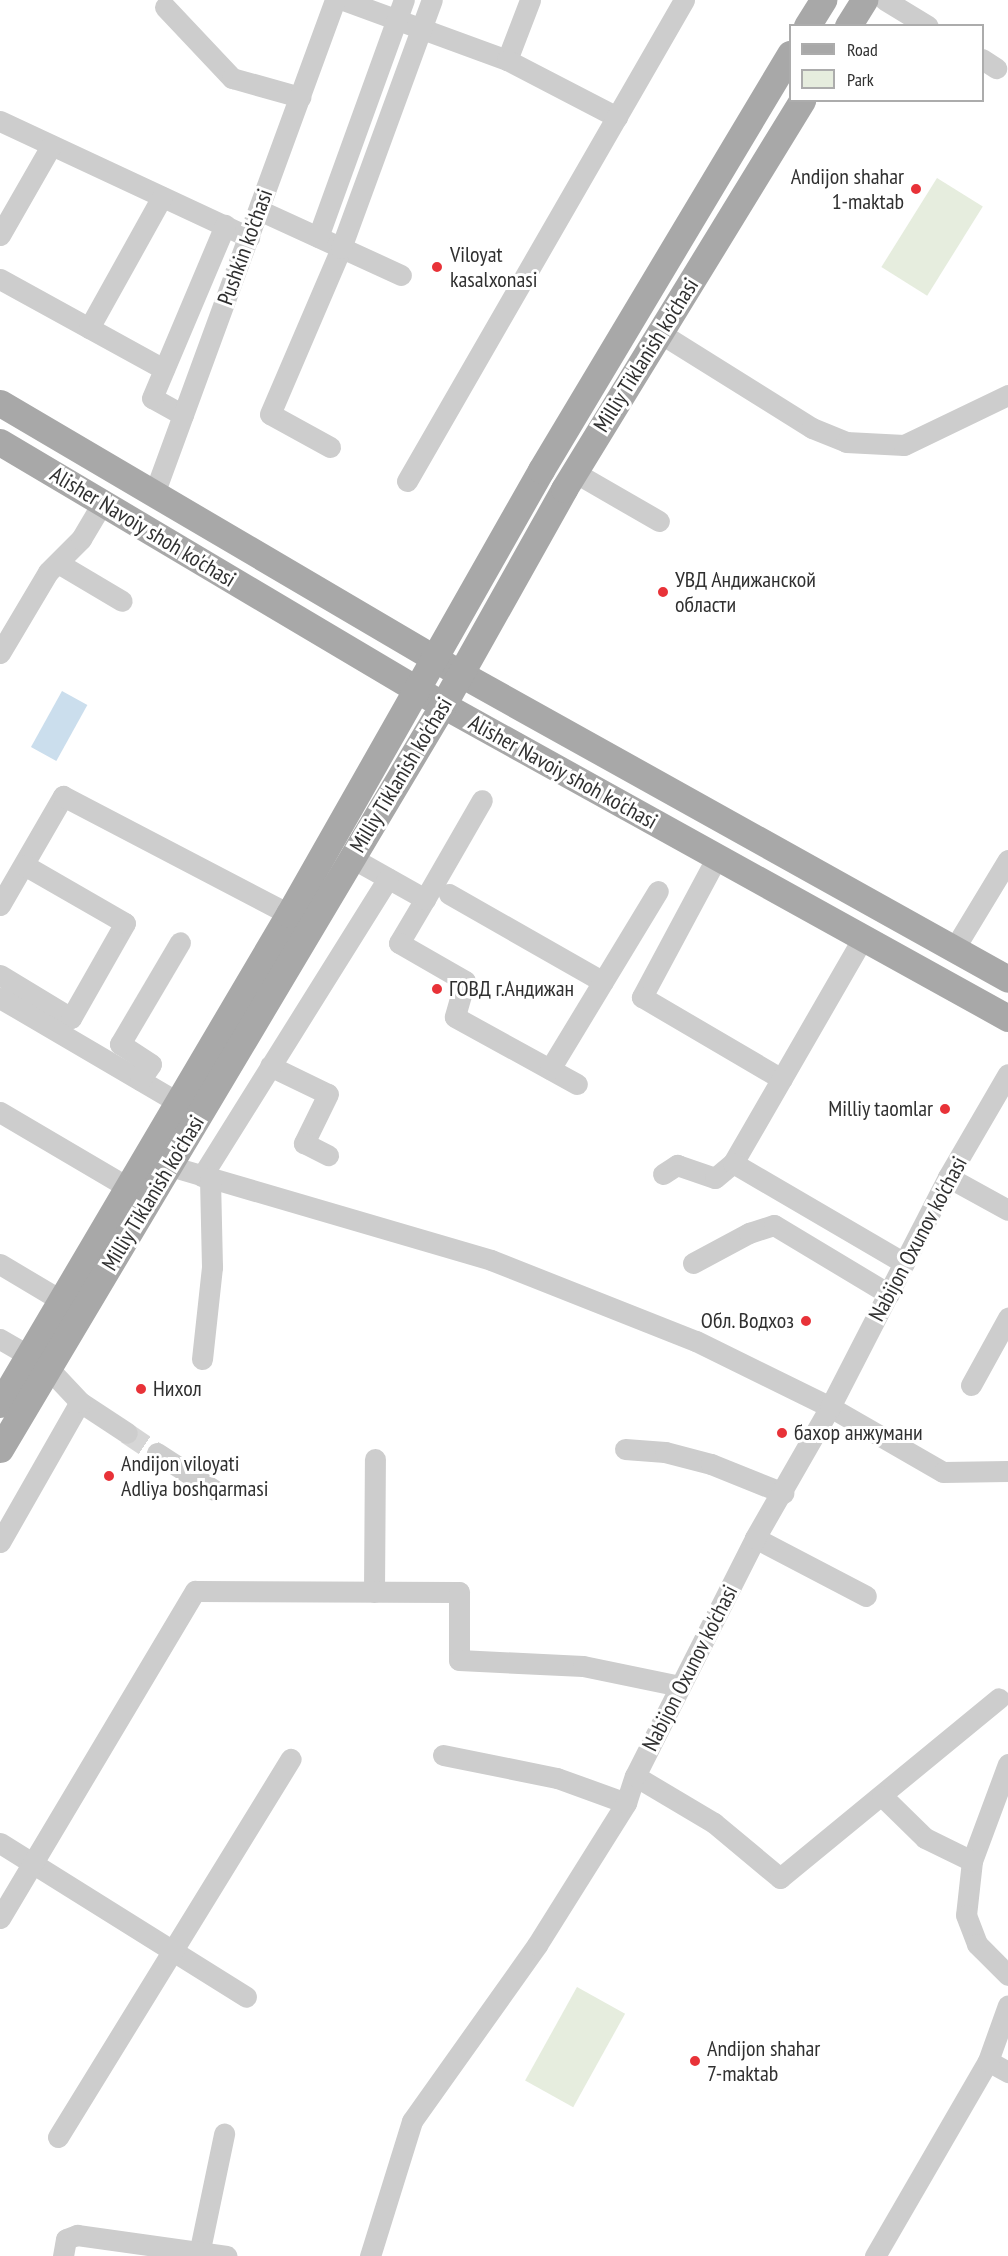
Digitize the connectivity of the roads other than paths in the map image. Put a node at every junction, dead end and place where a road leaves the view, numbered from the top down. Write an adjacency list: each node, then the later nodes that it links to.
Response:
1 (335, 0): 18 (street, Pushkin ko'chasi)
2 (343, 0): 11 (street)
3 (404, 0): 11 (street)
4 (432, 0): 15 (street)
5 (530, 0): 17 (street)
6 (684, 0): 20 (street)
7 (823, 0): 12 (main road)
8 (864, 0): 13 (main road)
9 (885, 0): 14 (street)
10 (165, 6): 18 (street)
11 (396, 22): 15 (street); 28 (street)
12 (808, 24)
13 (849, 24)
14 (925, 24)
15 (421, 27): 17 (street); 29 (street)
16 (789, 56): 49 (main road, Milliy Tiklanish ko'chasi)
17 (507, 60): 20 (street)
18 (300, 97): 24 (street, Pushkin ko'chasi)
19 (801, 102): 33 (main road, Milliy Tiklanish ko'chasi)
20 (617, 117): 41 (street)
21 (0, 122): 22 (street)
22 (51, 146): 23 (street); 26 (street)
23 (162, 196): 25 (street); 32 (street)
24 (259, 210): 27 (street, Pushkin ko'chasi); 28 (street)
25 (225, 225): 27 (street); 34 (street)
26 (0, 235)
27 (249, 237): 37 (street, Pushkin ko'chasi)
28 (318, 237): 29 (street)
29 (341, 248): 30 (street); 39 (street)
30 (401, 275)
31 (0, 279): 32 (street)
32 (89, 328): 34 (street)
33 (660, 333): 35 (street); 40 (main road, Milliy Tiklanish ko'chasi)
34 (164, 369): 37 (street)
35 (1008, 395)
36 (0, 403): 42 (main road, Alisher Navoiy shoh ko'chasi)
37 (183, 415): 42 (street, Pushkin ko'chasi)
38 (0, 442): 43 (main road, Alisher Navoiy shoh ko'chasi)
39 (330, 447)
40 (574, 472): 44 (street); 50 (main road, Milliy Tiklanish ko'chasi)
41 (407, 481)
42 (154, 494): 45 (main road); 49 (main road, Alisher Navoiy shoh ko'chasi)
43 (103, 502): 45 (main road, Alisher Navoiy shoh ko'chasi); 46 (street)
44 (659, 521)
45 (138, 522): 51 (main road, Alisher Navoiy shoh ko'chasi)
46 (58, 563): 47 (street); 48 (street)
47 (122, 601)
48 (0, 654)
49 (436, 658): 50 (main road, Alisher Navoiy shoh ko'chasi); 51 (main road, Milliy Tiklanish ko'chasi)
50 (461, 674): 52 (main road, Milliy Tiklanish ko'chasi); 66 (main road, Alisher Navoiy shoh ko'chasi)
51 (417, 690): 52 (main road, Alisher Navoiy shoh ko'chasi); 54 (main road, Milliy Tiklanish ko'chasi)
52 (443, 705): 54 (main road, Milliy Tiklanish ko'chasi); 55 (main road, Alisher Navoiy shoh ko'chasi)
53 (482, 800): 61 (street)
54 (341, 850): 58 (street); 63 (main road, Milliy Tiklanish ko'chasi)
55 (717, 857): 64 (main road, Alisher Navoiy shoh ko'chasi); 76 (street)
56 (1008, 860): 66 (street)
57 (24, 865): 62 (street); 63 (street); 67 (street)
58 (388, 878): 61 (street); 73 (street)
59 (658, 891): 69 (street)
60 (449, 894): 69 (street)
61 (426, 899): 74 (street)
62 (0, 905)
63 (300, 919): 72 (main road, Milliy Tiklanish ko'chasi)
64 (863, 938): 71 (main road, Alisher Navoiy shoh ko'chasi); 76 (street)
65 (180, 942): 77 (street)
66 (954, 949): 68 (main road, Alisher Navoiy shoh ko'chasi)
67 (0, 975)
68 (1008, 979)
69 (603, 982): 74 (street)
70 (0, 998): 77 (street)
71 (1008, 1018)
72 (234, 1030): 79 (main road, Milliy Tiklanish ko'chasi); 83 (main road, Milliy Tiklanish ko'chasi)
73 (270, 1066): 81 (street); 85 (street)
74 (550, 1069): 78 (street)
75 (1008, 1074): 86 (street, Nabijon Oxunov ko'chasi)
76 (782, 1079): 82 (street)
77 (140, 1080): 79 (street)
78 (577, 1084)
79 (179, 1103): 87 (main road, Milliy Tiklanish ko'chasi)
80 (0, 1112): 87 (street)
81 (328, 1155)
82 (733, 1163): 84 (street); 90 (street)
83 (170, 1166): 85 (street); 97 (main road, Milliy Tiklanish ko'chasi)
84 (663, 1174)
85 (206, 1177): 96 (street); 101 (street)
86 (948, 1178): 88 (street); 90 (street, Nabijon Oxunov ko'chasi)
87 (129, 1188): 93 (main road, Milliy Tiklanish ko'chasi)
88 (1008, 1210)
89 (693, 1263): 92 (street)
90 (904, 1263): 92 (street, Nabijon Oxunov ko'chasi)
91 (0, 1264): 93 (street)
92 (889, 1294): 101 (street, Nabijon Oxunov ko'chasi)
93 (62, 1301): 97 (main road, Milliy Tiklanish ko'chasi)
94 (1008, 1318): 98 (street)
95 (0, 1339): 97 (street)
96 (202, 1359)
97 (39, 1362): 99 (street); 100 (main road, Milliy Tiklanish ko'chasi); 103 (main road, Milliy Tiklanish ko'chasi)
98 (971, 1385)
99 (80, 1402): 102 (street); 111 (street)
100 (0, 1404)
101 (830, 1407): 107 (street); 109 (street, Nabijon Oxunov ko'chasi)
102 (127, 1433)
103 (0, 1449)
104 (625, 1449): 109 (street)
105 (157, 1453): 108 (street)
106 (375, 1459): 112 (street)
107 (1008, 1471)
108 (214, 1490)
109 (783, 1493): 110 (street, Nabijon Oxunov ko'chasi)
110 (755, 1538): 113 (street); 114 (street, Nabijon Oxunov ko'chasi)
111 (0, 1542)
112 (374, 1592): 114 (street); 124 (street)
113 (866, 1596)
114 (680, 1686): 119 (street, Nabijon Oxunov ko'chasi)
115 (1005, 1700): 120 (street)
116 (443, 1755): 121 (street)
117 (291, 1759): 126 (street)
118 (1008, 1764): 123 (street)
119 (635, 1776): 120 (street); 121 (street, Nabijon Oxunov ko'chasi)
120 (882, 1796): 123 (street)
121 (626, 1803): 138 (street, Nabijon Oxunov ko'chasi)
122 (0, 1843): 124 (street)
123 (972, 1861): 127 (street)
124 (34, 1863): 125 (street); 126 (street)
125 (0, 1918)
126 (173, 1951): 128 (street); 133 (street)
127 (1008, 1975)
128 (246, 1997)
129 (1008, 2005): 130 (street)
130 (988, 2061): 131 (street); 139 (street)
131 (1008, 2072)
132 (224, 2134): 135 (street)
133 (58, 2137)
134 (159, 2252): 135 (street); 136 (street)
135 (199, 2254): 137 (street)
136 (63, 2256)
137 (227, 2256)
138 (370, 2256)
139 (875, 2256)

